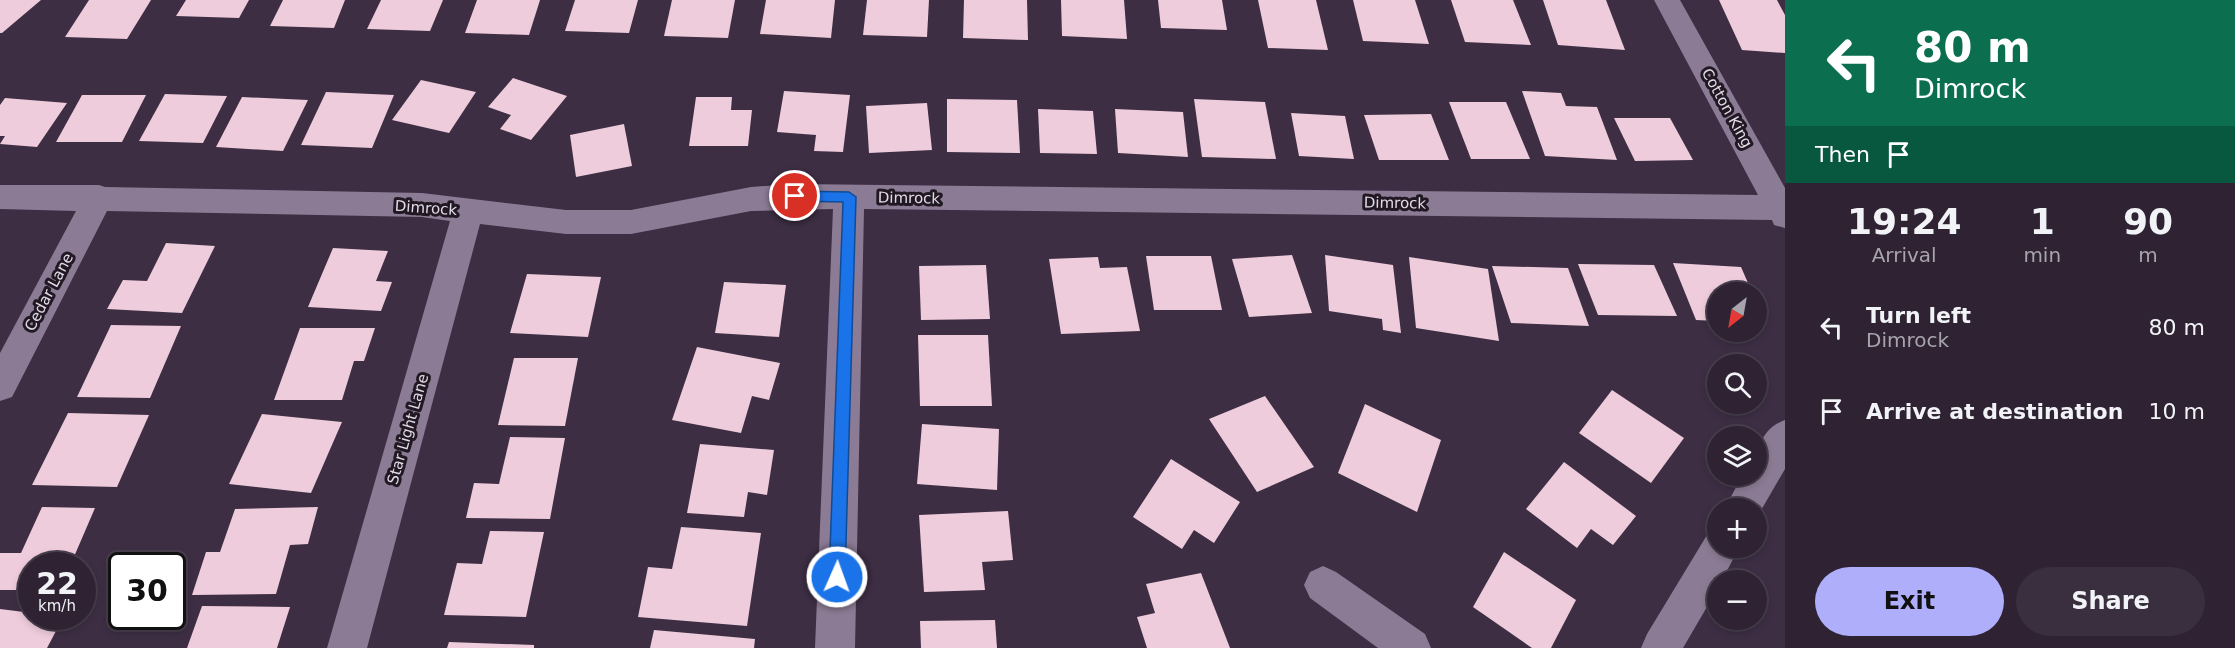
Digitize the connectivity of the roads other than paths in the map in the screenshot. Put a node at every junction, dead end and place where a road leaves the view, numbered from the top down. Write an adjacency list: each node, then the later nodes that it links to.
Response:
1 (1667, 0): 5 (street, Cotton King)
2 (0, 197): 3 (street, Dimrock)
3 (99, 197): 6 (street, Dimrock); 7 (street, Cedar Lane)
4 (849, 197): 5 (street, Dimrock); 6 (street, Dimrock); 13 (street)
5 (1784, 210)
6 (468, 211): 12 (street, Star Light Lane)
7 (0, 386)
8 (1785, 436): 9 (street)
9 (1749, 498)
10 (1714, 558): 15 (street)
11 (1323, 585): 14 (street)
12 (347, 648)
13 (835, 648)
14 (1411, 648)
15 (1661, 648)

